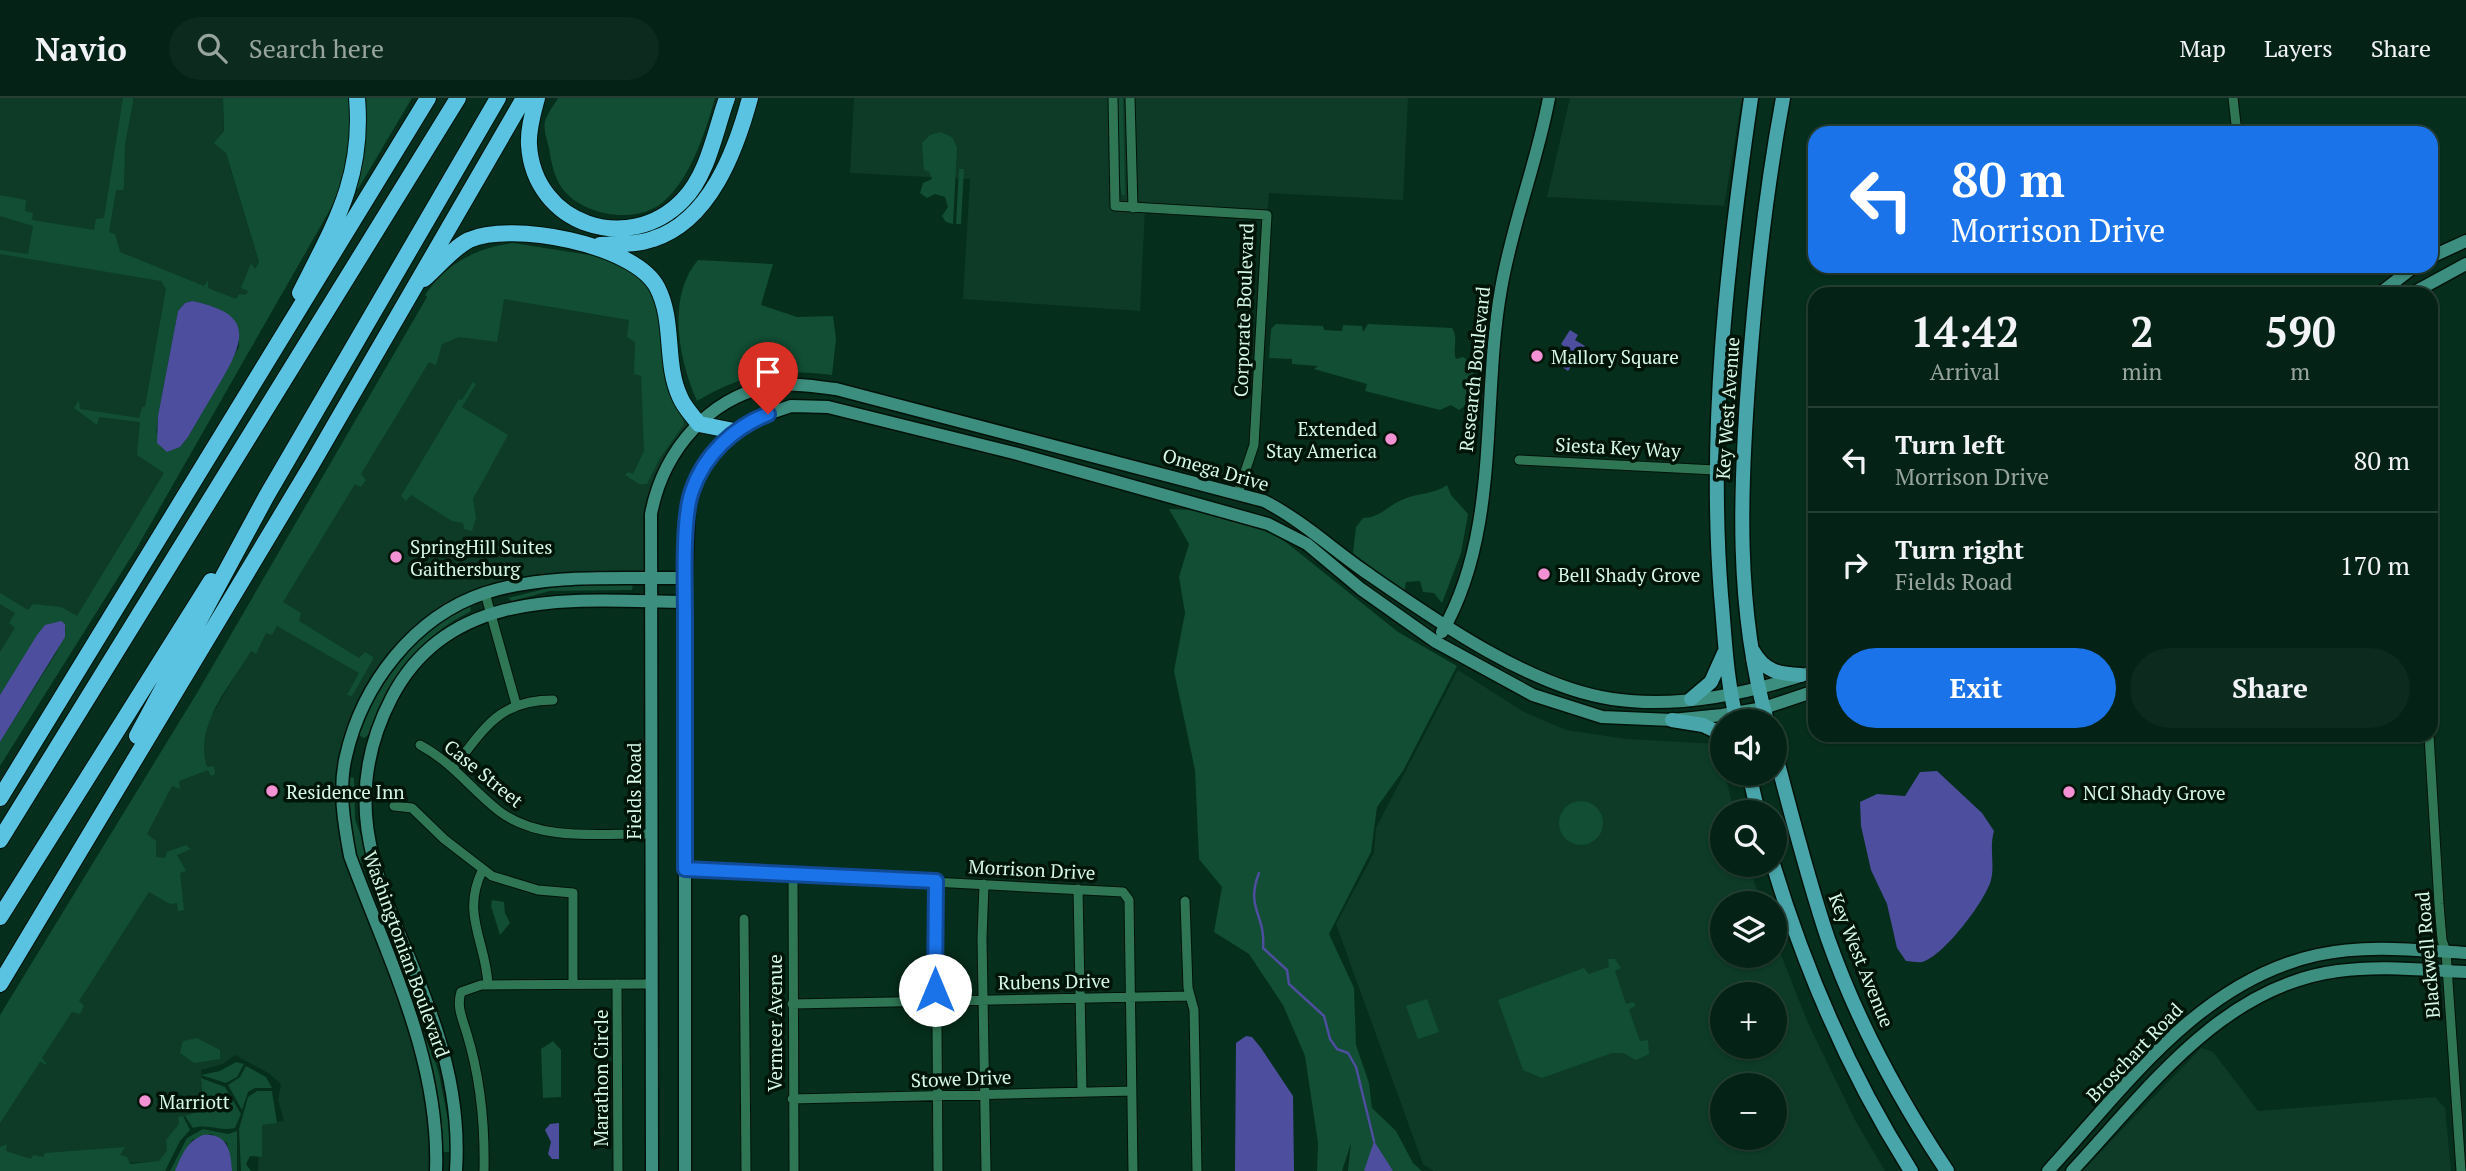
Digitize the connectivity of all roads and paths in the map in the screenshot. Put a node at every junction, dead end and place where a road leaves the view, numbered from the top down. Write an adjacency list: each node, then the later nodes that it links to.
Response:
1 (357, 98): 25 (highway)
2 (428, 98): 25 (highway)
3 (458, 98): 62 (highway)
4 (499, 98): 31 (highway)
5 (524, 98): 24 (highway)
6 (537, 98): 7 (highway)
7 (727, 98)
8 (750, 98): 18 (highway)
9 (1113, 98): 16 (street, Corporate Boulevard)
10 (1130, 98): 16 (street)
11 (1549, 98): 38 (main road, Research Boulevard)
12 (1751, 98): 29 (main road, Key West Avenue)
13 (1783, 98): 41 (main road, Key West Avenue)
14 (2233, 98): 15 (street)
15 (2236, 126)
16 (1133, 208): 30 (street, Corporate Boulevard)
17 (2466, 241): 19 (main road)
18 (594, 246): 24 (highway); 26 (highway)
19 (2438, 254)
20 (2466, 264): 23 (main road)
21 (2406, 273): 22 (main road)
22 (2388, 287)
23 (2424, 287)
24 (414, 288): 75 (highway)
25 (259, 377): 59 (highway)
26 (699, 424): 27 (highway); 30 (main road, Omega Drive); 32 (main road, Fields Road)
27 (734, 431): 33 (main road); 39 (main road, Omega Drive)
28 (1519, 460): 29 (street, Siesta Key Way)
29 (1715, 470): 40 (main road, Key West Avenue)
30 (1238, 493): 38 (main road, Omega Drive)
31 (266, 497): 73 (highway); 75 (highway)
32 (651, 578): 33 (main road, Washingtonian Boulevard); 34 (main road, Washingtonian Boulevard); 35 (main road, Fields Road)
33 (686, 578): 36 (main road)
34 (485, 593): 37 (street); 71 (main road, Washingtonian Boulevard)
35 (652, 601): 36 (main road, Washingtonian Boulevard); 37 (main road, Washingtonian Boulevard); 61 (main road, Fields Road)
36 (685, 602): 63 (main road)
37 (492, 613): 48 (street); 68 (main road, Washingtonian Boulevard)
38 (1445, 626): 39 (main road, Research Boulevard); 46 (main road, Omega Drive)
39 (1436, 642): 53 (main road, Omega Drive)
40 (1726, 648): 44 (main road, Key West Avenue); 46 (main road)
41 (1751, 648): 42 (main road); 43 (main road, Key West Avenue)
42 (1808, 673): 43 (main road, Omega Drive)
43 (1758, 689): 44 (main road, Omega Drive); 50 (main road, Key West Avenue)
44 (1731, 694): 46 (main road, Omega Drive); 49 (main road, Key West Avenue)
45 (1808, 694): 51 (main road, Omega Drive)
46 (1691, 699)
47 (553, 700): 48 (street)
48 (516, 704): 57 (street)
49 (1734, 709)
50 (1763, 709)
51 (1778, 709)
52 (1710, 718): 53 (main road, Omega Drive)
53 (1672, 720): 54 (main road)
54 (1710, 728)
55 (2429, 742): 76 (street, Blackwell Road)
56 (420, 745): 57 (street, Case Street)
57 (454, 767): 61 (street, Case Street)
58 (1785, 786): 111 (main road, Key West Avenue)
59 (0, 798)
60 (394, 806): 64 (street)
61 (652, 834): 83 (main road, Fields Road)
62 (0, 840)
63 (685, 869): 65 (street, Morrison Drive); 103 (main road)
64 (482, 871): 81 (street); 84 (street)
65 (793, 874): 67 (street, Morrison Drive); 90 (street, Vermeer Avenue)
66 (1777, 877): 110 (main road)
67 (936, 881): 69 (street, Morrison Drive); 89 (street)
68 (381, 883): 71 (main road); 91 (main road, Washingtonian Boulevard)
69 (984, 884): 70 (street, Morrison Drive); 88 (street)
70 (1078, 888): 86 (street, Morrison Drive); 87 (street)
71 (362, 890): 92 (main road, Washingtonian Boulevard)
72 (1185, 901): 85 (street)
73 (0, 917)
74 (744, 919): 104 (street)
75 (23, 947): 80 (highway)
76 (2446, 951): 77 (main road, Broschart Road); 78 (street, Blackwell Road); 112 (main road, Broschart Road)
77 (2466, 953)
78 (2447, 971): 79 (main road, Broschart Road); 113 (main road, Broschart Road); 114 (street, Blackwell Road)
79 (2466, 972)
80 (0, 984)
81 (573, 984): 82 (street, Marathon Circle); 84 (street, Marathon Circle)
82 (617, 984): 83 (street, Marathon Circle); 101 (street, Marathon Circle)
83 (652, 984): 102 (main road, Fields Road)
84 (488, 985): 100 (street, Marathon Circle)
85 (1190, 996): 86 (street, Rubens Drive); 109 (street)
86 (1130, 997): 87 (street, Rubens Drive); 93 (street)
87 (1080, 998): 88 (street, Rubens Drive); 94 (street)
88 (983, 1000): 89 (street, Rubens Drive); 95 (street)
89 (935, 1002): 90 (street, Rubens Drive); 96 (street)
90 (792, 1004): 97 (street, Vermeer Avenue)
91 (431, 1016): 92 (main road); 99 (main road, Washingtonian Boulevard)
92 (412, 1022): 98 (main road, Washingtonian Boulevard)
93 (1132, 1091): 94 (street, Stowe Drive); 108 (street)
94 (1082, 1092): 95 (street, Stowe Drive)
95 (985, 1094): 96 (street, Stowe Drive); 107 (street)
96 (937, 1096): 97 (street, Stowe Drive); 106 (street)
97 (792, 1099): 105 (street, Vermeer Avenue)
98 (436, 1171)
99 (456, 1171)
100 (484, 1171)
101 (618, 1171)
102 (652, 1171)
103 (685, 1171)
104 (746, 1171)
105 (794, 1171)
106 (938, 1171)
107 (986, 1171)
108 (1133, 1171)
109 (1197, 1171)
110 (1911, 1171)
111 (1947, 1171)
112 (2048, 1171)
113 (2072, 1171)
114 (2461, 1171)

